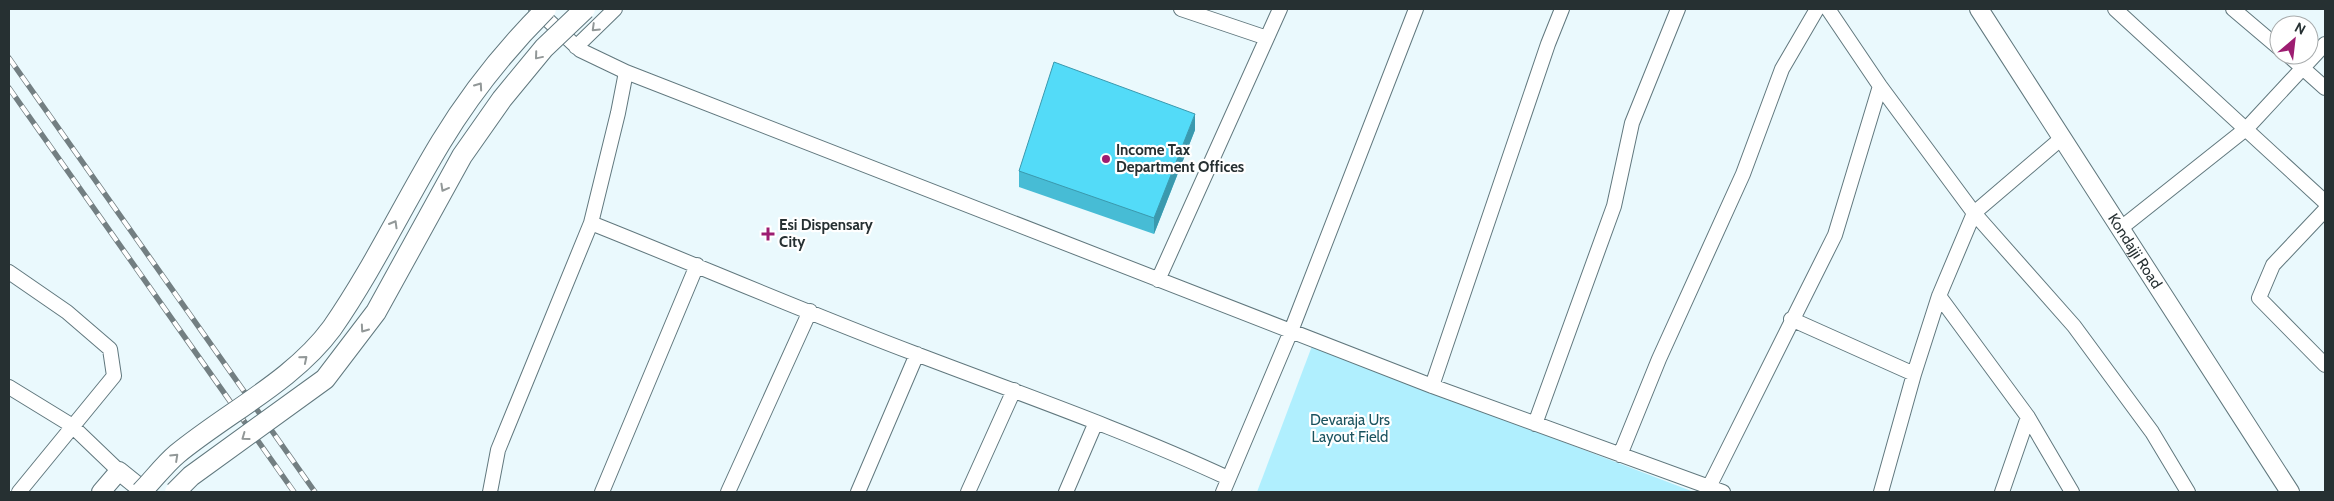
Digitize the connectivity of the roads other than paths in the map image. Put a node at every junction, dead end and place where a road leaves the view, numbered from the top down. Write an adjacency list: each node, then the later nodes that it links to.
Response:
1 (536, 9): 18 (street)
2 (546, 9): 54 (main road, one-way to 2, bridge)
3 (585, 9): 56 (main road, one-way to 56, bridge)
4 (615, 9): 18 (street, one-way to 18)
5 (1181, 9): 15 (street)
6 (1280, 9): 15 (street)
7 (1416, 9): 37 (street)
8 (1562, 9): 41 (street)
9 (1678, 9): 46 (street)
10 (1817, 9): 48 (street)
11 (1828, 9): 22 (street)
12 (1979, 9): 25 (street, Kondajji Road)
13 (2115, 9): 24 (street)
14 (2233, 9): 16 (street)
15 (1267, 38): 33 (street)
16 (2269, 40)
17 (2325, 44): 20 (street)
18 (576, 47): 21 (street)
19 (2300, 65): 20 (street)
20 (2303, 68): 23 (street); 24 (street)
21 (626, 72): 29 (street); 33 (street)
22 (1880, 86): 28 (street); 36 (street)
23 (2325, 88)
24 (2247, 128): 26 (street); 30 (street)
25 (2064, 137): 28 (street); 30 (street, Kondajji Road)
26 (2325, 202)
27 (2325, 210): 39 (street)
28 (1974, 212): 34 (street); 68 (street)
29 (591, 223): 31 (street); 57 (street)
30 (2121, 228): 69 (street, Kondajji Road)
31 (697, 265): 35 (street); 58 (street)
32 (9, 272): 47 (street)
33 (1158, 280): 37 (street)
34 (1939, 296): 40 (street); 44 (street)
35 (810, 311): 38 (street); 59 (street)
36 (1791, 319): 40 (street); 51 (street)
37 (1291, 331): 41 (street); 50 (street)
38 (917, 354): 43 (street); 60 (street)
39 (2325, 365)
40 (1914, 374): 65 (street)
41 (1432, 386): 46 (street)
42 (9, 387): 47 (street)
43 (1014, 390): 45 (street); 61 (street)
44 (2028, 417): 66 (street); 67 (street)
45 (1096, 422): 50 (street); 62 (street)
46 (1535, 424): 48 (street)
47 (71, 425): 49 (street); 52 (street)
48 (1620, 455): 51 (street)
49 (119, 471): 53 (street); 55 (street)
50 (1228, 478): 63 (street)
51 (1709, 487): 64 (street)
52 (19, 492)
53 (101, 492)
54 (141, 492)
55 (145, 492)
56 (175, 492)
57 (490, 492)
58 (602, 492)
59 (728, 492)
60 (858, 492)
61 (968, 492)
62 (1066, 492)
63 (1223, 492)
64 (1723, 492)
65 (1881, 492)
66 (2002, 492)
67 (2072, 492)
68 (2188, 492)
69 (2290, 492)

